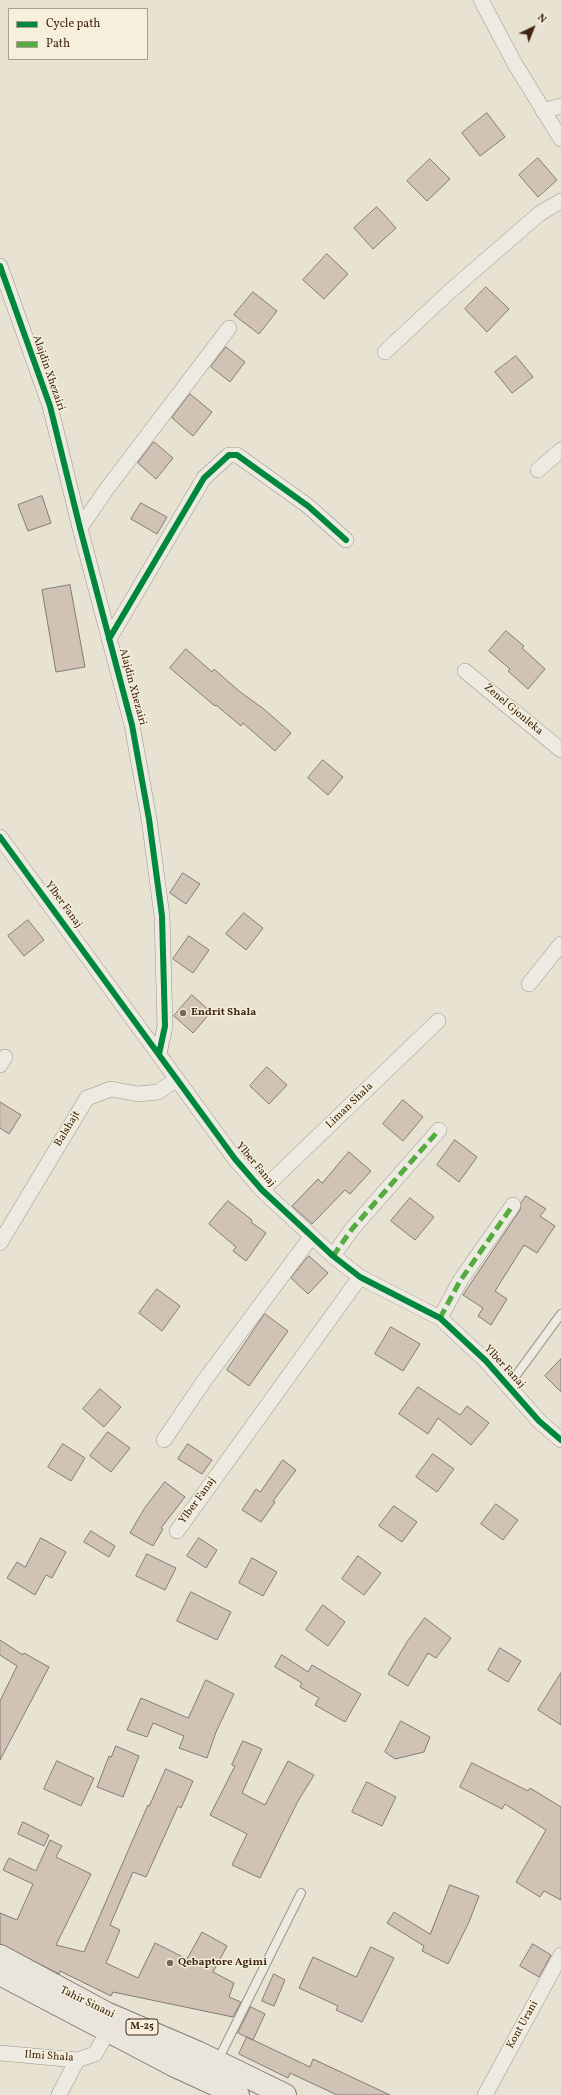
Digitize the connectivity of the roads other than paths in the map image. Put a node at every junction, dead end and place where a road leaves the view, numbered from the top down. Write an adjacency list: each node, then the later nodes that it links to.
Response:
1 (481, 0): 3 (street)
2 (561, 106): 3 (street)
3 (543, 111): 4 (street)
4 (561, 140)
5 (561, 201): 8 (street)
6 (0, 266): 11 (street, Alajdin Xhezairi)
7 (229, 328): 11 (street)
8 (385, 352)
9 (561, 450): 10 (street)
10 (538, 470)
11 (80, 528): 13 (street, Alajdin Xhezairi)
12 (346, 540): 13 (street)
13 (109, 639): 20 (street, Alajdin Xhezairi)
14 (465, 671): 15 (street, Zenel Gjonleka)
15 (561, 750)
16 (0, 837): 20 (street, Ylber Fanaj)
17 (561, 944): 18 (street)
18 (529, 984)
19 (438, 1021): 23 (street, Liman Shala)
20 (159, 1054): 21 (street, Ylber Fanaj)
21 (177, 1079): 23 (street, Ylber Fanaj); 26 (street, Balshajt)
22 (439, 1130): 27 (street)
23 (262, 1190): 25 (street, Ylber Fanaj)
24 (513, 1205): 30 (street)
25 (311, 1238): 27 (street, Ylber Fanaj); 32 (street)
26 (0, 1243)
27 (333, 1256): 28 (street, Ylber Fanaj)
28 (360, 1277): 30 (street, Ylber Fanaj); 34 (street, Ylber Fanaj)
29 (561, 1314): 31 (lane)
30 (440, 1318): 31 (street, Ylber Fanaj)
31 (509, 1385): 33 (street, Ylber Fanaj)
32 (164, 1440)
33 (561, 1440)
34 (177, 1531)
35 (301, 1892): 42 (lane)
36 (561, 1955): 46 (street, Kont Urani)
37 (0, 1956): 42 (main road, Tahir Sinani / M-25)
38 (0, 1974): 39 (main road, Tahir Sinani / M-25)
39 (108, 2031): 41 (street, Ilmi Shala); 44 (main road, Tahir Sinani / M-25)
40 (0, 2053): 41 (street, Ilmi Shala)
41 (77, 2060): 43 (street)
42 (217, 2062): 45 (main road, Tahir Sinani / M-25)
43 (59, 2095)
44 (238, 2095)
45 (285, 2095)
46 (485, 2095)

